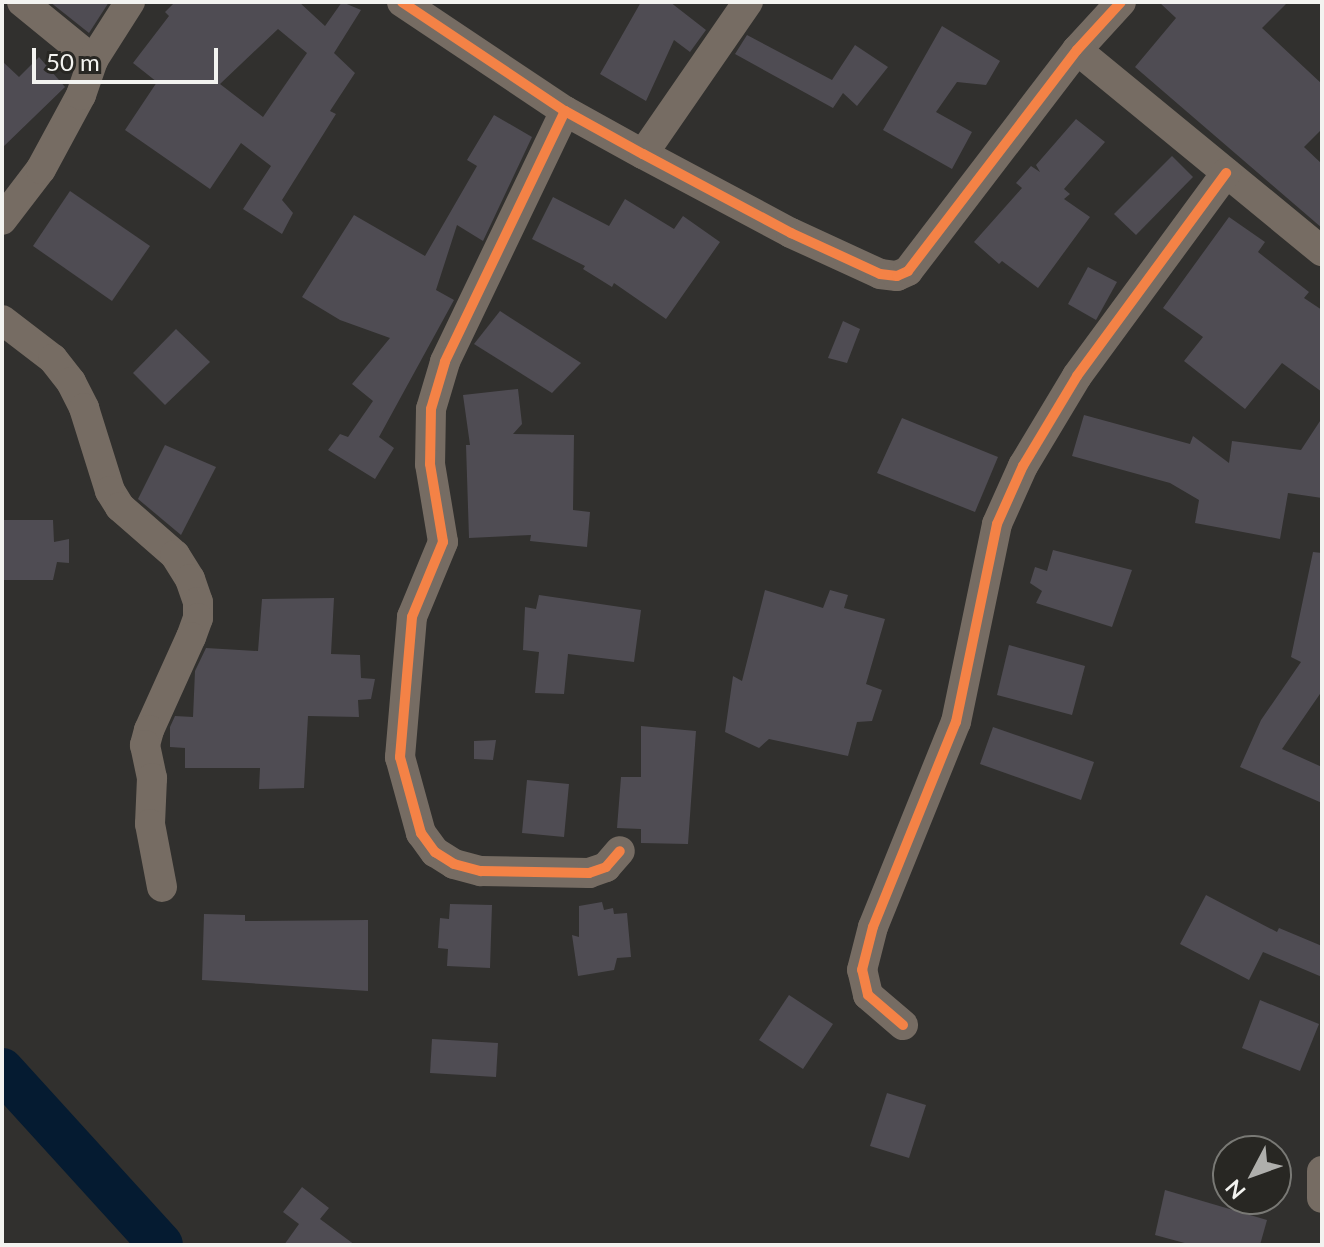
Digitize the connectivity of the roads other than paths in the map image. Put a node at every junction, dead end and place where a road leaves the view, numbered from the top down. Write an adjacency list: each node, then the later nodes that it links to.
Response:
1 (22, 2): 7 (street)
2 (130, 2): 7 (street)
3 (402, 2): 8 (street)
4 (748, 2): 9 (street)
5 (1121, 2): 6 (street)
6 (1077, 50): 9 (street); 10 (street)
7 (93, 60): 11 (street)
8 (565, 111): 9 (street); 14 (street)
9 (643, 154)
10 (1226, 173): 12 (street); 16 (street)
11 (2, 220)
12 (1322, 251)
13 (2, 320): 15 (street)
14 (620, 851)
15 (162, 887)
16 (903, 1025)
17 (1322, 1171): 18 (street)
18 (1322, 1198)

